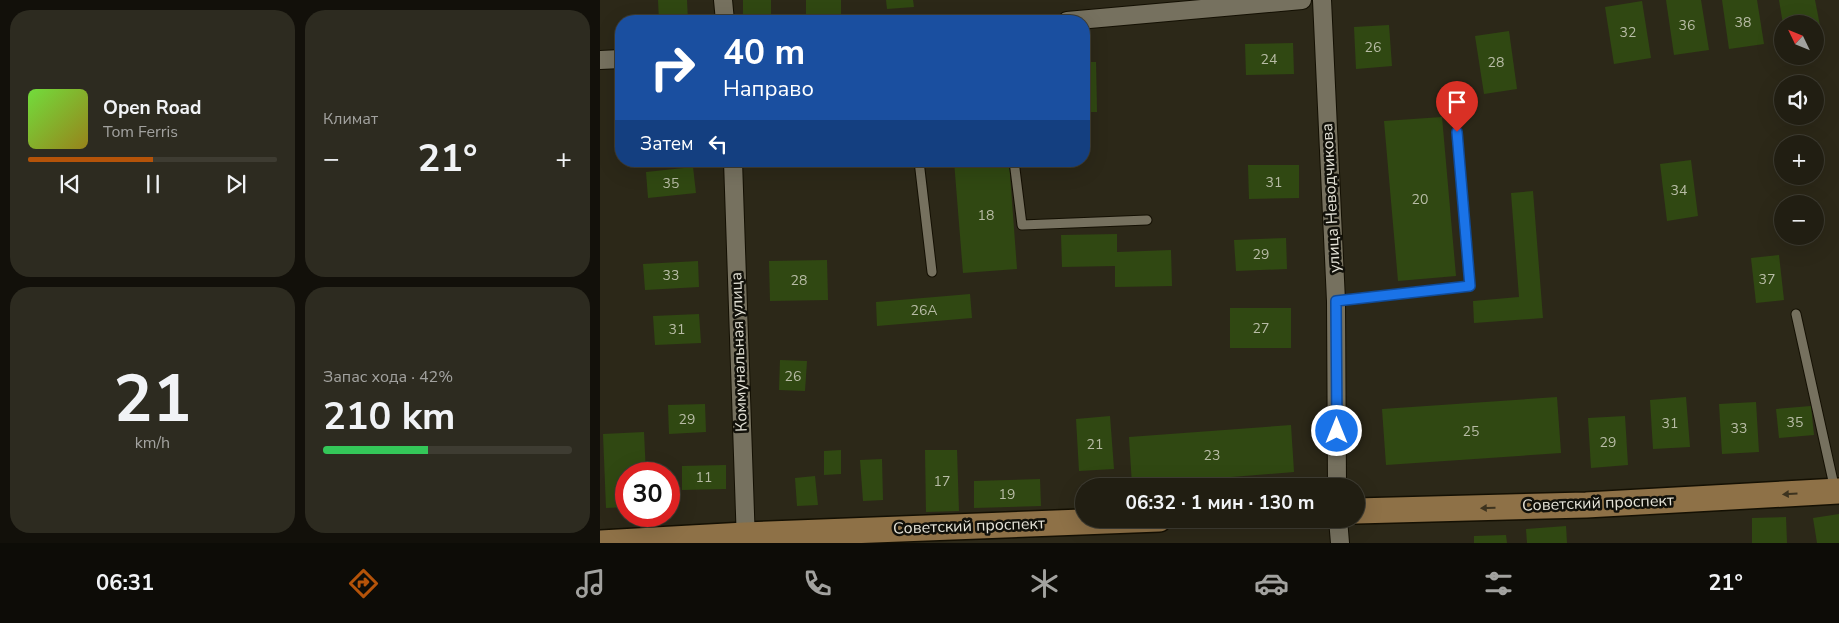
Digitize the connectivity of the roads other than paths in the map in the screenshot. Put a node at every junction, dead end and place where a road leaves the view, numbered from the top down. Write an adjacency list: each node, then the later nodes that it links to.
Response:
1 (722, 0): 4 (street)
2 (1302, 0): 5 (street)
3 (1322, 0): 14 (street, улица Неводчикова)
4 (724, 15)
5 (1090, 19)
6 (615, 59): 7 (street)
7 (600, 60)
8 (1457, 132): 14 (lane)
9 (733, 167): 21 (street, Коммунальная улица)
10 (920, 167): 13 (lane)
11 (1015, 167): 12 (lane)
12 (1147, 220)
13 (932, 272)
14 (1336, 301): 16 (street, улица Неводчикова)
15 (1796, 314): 17 (lane)
16 (1337, 478)
17 (1837, 492): 18 (street, Советский проспект, one-way to 18)
18 (1365, 511)
19 (1075, 523): 21 (street, Советский проспект)
20 (1339, 528): 23 (street)
21 (746, 539): 22 (street, Советский проспект)
22 (600, 543)
23 (1340, 543)

